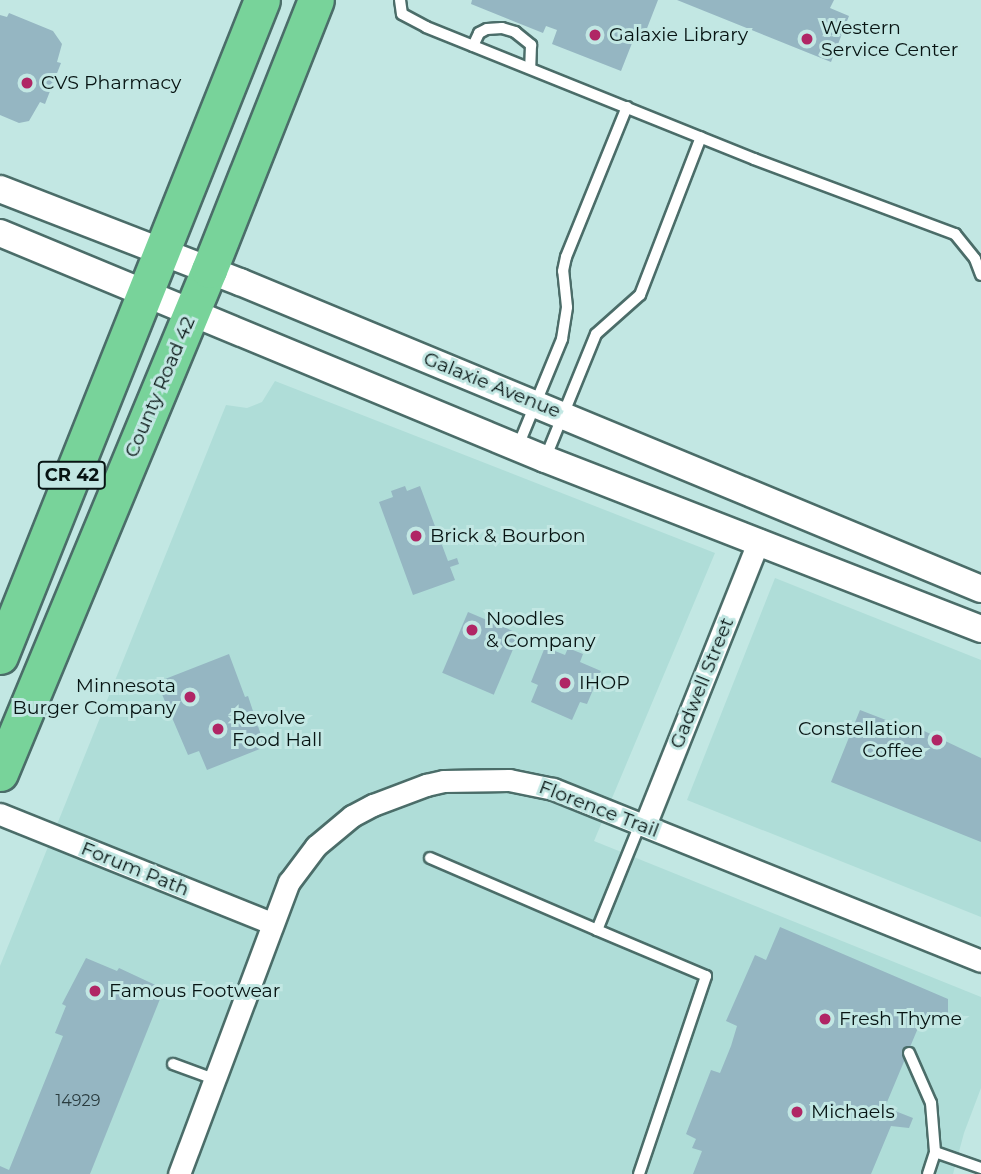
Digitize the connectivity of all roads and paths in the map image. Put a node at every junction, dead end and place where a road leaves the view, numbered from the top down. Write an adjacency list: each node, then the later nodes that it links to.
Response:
1 (262, 0): 10 (highway, CR 42)
2 (316, 0): 11 (highway, County Road 42 / CR 42)
3 (400, 0): 4 (lane)
4 (473, 46): 5 (lane); 5 (lane)
5 (530, 68): 6 (lane)
6 (626, 107): 7 (lane); 15 (lane)
7 (701, 137): 12 (lane); 16 (lane)
8 (0, 188): 10 (street, Galaxie Avenue)
9 (0, 233): 13 (street)
10 (160, 252): 11 (street, Galaxie Avenue); 13 (highway, CR 42)
11 (209, 270): 14 (highway, County Road 42 / CR 42); 15 (street, Galaxie Avenue)
12 (981, 275)
13 (144, 293): 14 (street); 22 (highway, CR 42)
14 (191, 313): 17 (street); 23 (highway, County Road 42 / CR 42)
15 (536, 404): 16 (street, Galaxie Avenue); 17 (lane)
16 (563, 414): 18 (lane); 20 (street, Galaxie Avenue)
17 (518, 446): 18 (street)
18 (545, 459): 19 (street)
19 (758, 540): 21 (street); 25 (street, Gadwell Street)
20 (981, 589)
21 (981, 629)
22 (0, 656)
23 (0, 773)
24 (0, 814): 27 (street, Forum Path)
25 (643, 825): 27 (street, Florence Trail); 28 (lane); 29 (street, Florence Trail)
26 (430, 858): 28 (lane)
27 (271, 923): 32 (street, Florence Trail)
28 (597, 930): 36 (lane)
29 (981, 961)
30 (909, 1053): 33 (lane)
31 (173, 1064): 32 (lane)
32 (214, 1079): 35 (street, Florence Trail)
33 (935, 1152): 34 (lane); 37 (lane)
34 (981, 1168)
35 (179, 1174)
36 (639, 1174)
37 (928, 1174)

